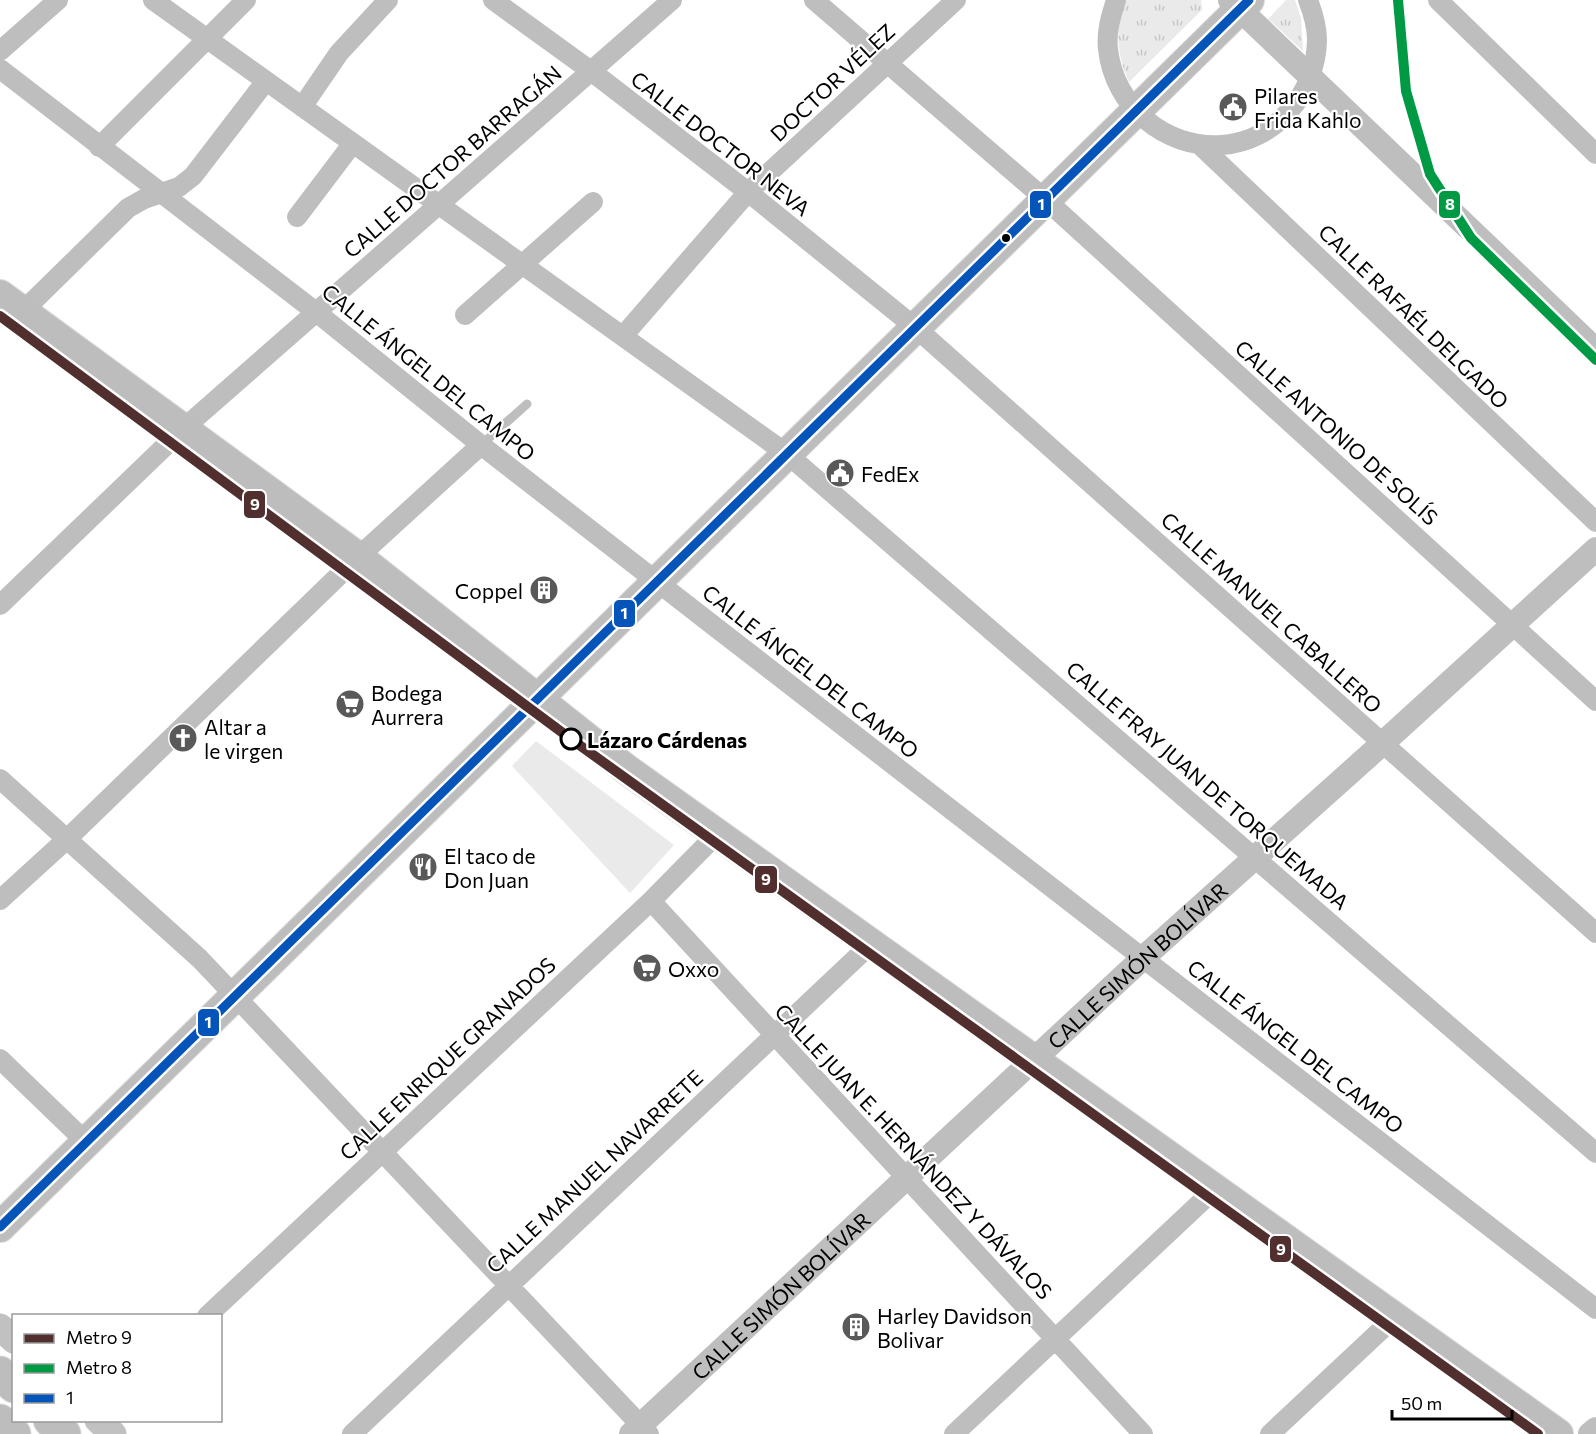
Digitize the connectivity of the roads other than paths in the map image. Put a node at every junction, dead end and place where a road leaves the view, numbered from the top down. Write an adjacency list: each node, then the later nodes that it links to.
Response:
1 (58, 0): 14 (street)
2 (153, 0): 13 (street, CALLE FRAY JUAN DE TORQUEMADA)
3 (246, 0): 13 (street)
4 (388, 0): 20 (street)
5 (493, 0): 17 (street, CALLE DOCTOR NEVA)
6 (672, 0): 17 (street, CALLE DOCTOR BARRAGÁN)
7 (814, 0): 15 (street, CALLE ANTONIO DE SOLÍS)
8 (956, 0): 15 (street, DOCTOR VÉLEZ)
9 (1116, 0): 21 (street)
10 (1308, 0): 18 (street)
11 (1438, 0): 25 (street)
12 (1240, 3): 18 (street); 21 (main road)
13 (208, 39): 19 (street, CALLE FRAY JUAN DE TORQUEMADA); 24 (street)
14 (0, 51)
15 (888, 63): 26 (street, DOCTOR VÉLEZ); 28 (street, CALLE ANTONIO DE SOLÍS)
16 (0, 69): 24 (street, CALLE ÁNGEL DEL CAMPO)
17 (591, 71): 26 (street, CALLE DOCTOR NEVA); 30 (street, CALLE DOCTOR BARRAGÁN)
18 (1311, 77): 23 (street); 38 (street)
19 (266, 81): 20 (street, CALLE FRAY JUAN DE TORQUEMADA); 27 (street)
20 (302, 107): 22 (street, CALLE FRAY JUAN DE TORQUEMADA)
21 (1136, 112): 23 (street); 28 (main road)
22 (352, 143): 30 (street, CALLE FRAY JUAN DE TORQUEMADA); 31 (street)
23 (1200, 145): 43 (street, CALLE RAFAÉL DELGADO)
24 (99, 147): 27 (street, CALLE ÁNGEL DEL CAMPO)
25 (1596, 154)
26 (748, 192): 36 (street, CALLE DOCTOR NEVA); 37 (street, DOCTOR VÉLEZ)
27 (161, 193): 33 (street); 34 (street, CALLE ÁNGEL DEL CAMPO)
28 (1046, 200): 36 (main road); 48 (street, CALLE ANTONIO DE SOLÍS)
29 (593, 202): 32 (street)
30 (440, 205): 32 (street, CALLE FRAY JUAN DE TORQUEMADA); 34 (street, CALLE DOCTOR BARRAGÁN)
31 (297, 217)
32 (522, 264): 35 (street); 37 (street, CALLE FRAY JUAN DE TORQUEMADA)
33 (11, 304): 40 (main road)
34 (316, 312): 40 (street, CALLE DOCTOR BARRAGÁN); 41 (street, CALLE ÁNGEL DEL CAMPO)
35 (465, 315)
36 (916, 328): 42 (main road); 51 (street, CALLE MANUEL CABALLERO)
37 (623, 336): 42 (street, CALLE FRAY JUAN DE TORQUEMADA)
38 (1596, 350)
39 (527, 404): 41 (lane)
40 (184, 428): 45 (main road); 47 (street, CALLE DOCTOR BARRAGÁN)
41 (481, 445): 45 (street); 46 (street, CALLE ÁNGEL DEL CAMPO)
42 (787, 454): 46 (main road); 55 (street, CALLE FRAY JUAN DE TORQUEMADA)
43 (1596, 522)
44 (1596, 549): 48 (street, CALLE SIMÓN BOLÍVAR)
45 (358, 557): 49 (main road); 54 (street)
46 (657, 582): 49 (main road); 60 (street, CALLE ÁNGEL DEL CAMPO)
47 (0, 605)
48 (1513, 625): 50 (street, CALLE ANTONIO DE SOLÍS); 51 (street, CALLE SIMÓN BOLÍVAR)
49 (538, 698): 53 (main road); 61 (main road)
50 (1596, 700)
51 (1383, 743): 55 (street, CALLE SIMÓN BOLÍVAR); 58 (street, CALLE MANUEL CABALLERO)
52 (0, 778): 54 (street)
53 (717, 834): 57 (street, CALLE ENRIQUE GRANADOS); 59 (main road)
54 (67, 839): 56 (street); 61 (street)
55 (1255, 857): 60 (street, CALLE SIMÓN BOLÍVAR); 67 (street, CALLE FRAY JUAN DE TORQUEMADA)
56 (0, 900)
57 (651, 902): 62 (street, CALLE JUAN E. HERNÁNDEZ Y DÁVALOS); 66 (street, CALLE ENRIQUE GRANADOS)
58 (1596, 933)
59 (871, 944): 62 (street, CALLE MANUEL NAVARRETE); 64 (main road)
60 (1143, 958): 64 (street, CALLE SIMÓN BOLÍVAR); 72 (street, CALLE ÁNGEL DEL CAMPO)
61 (236, 995): 65 (main road); 66 (street)
62 (774, 1035): 68 (street, CALLE JUAN E. HERNÁNDEZ Y DÁVALOS); 71 (street, CALLE MANUEL NAVARRETE)
63 (0, 1059): 65 (street)
64 (1034, 1060): 68 (street, CALLE SIMÓN BOLÍVAR); 69 (main road)
65 (86, 1142): 70 (main road)
66 (382, 1150): 71 (street); 73 (street, CALLE ENRIQUE GRANADOS)
67 (1596, 1153)
68 (907, 1178): 77 (street, CALLE JUAN E. HERNÁNDEZ Y DÁVALOS); 84 (street, CALLE SIMÓN BOLÍVAR)
69 (1215, 1189): 74 (main road); 77 (street)
70 (0, 1227)
71 (508, 1285): 84 (street); 88 (street, CALLE MANUEL NAVARRETE)
72 (1596, 1309)
73 (209, 1314)
74 (1395, 1317): 91 (street); 92 (main road)
75 (0, 1327): 76 (main road)
76 (12, 1338)
77 (1056, 1340): 89 (street); 90 (street, CALLE JUAN E. HERNÁNDEZ Y DÁVALOS)
78 (0, 1373): 79 (highway)
79 (12, 1384)
80 (0, 1421): 85 (highway)
81 (52, 1422): 86 (highway)
82 (100, 1422): 87 (main road)
83 (1596, 1429): 93 (street)
84 (640, 1431)
85 (14, 1434)
86 (64, 1434)
87 (113, 1434)
88 (352, 1434)
89 (954, 1434)
90 (1143, 1434)
91 (1270, 1434)
92 (1558, 1434)
93 (1590, 1434)

